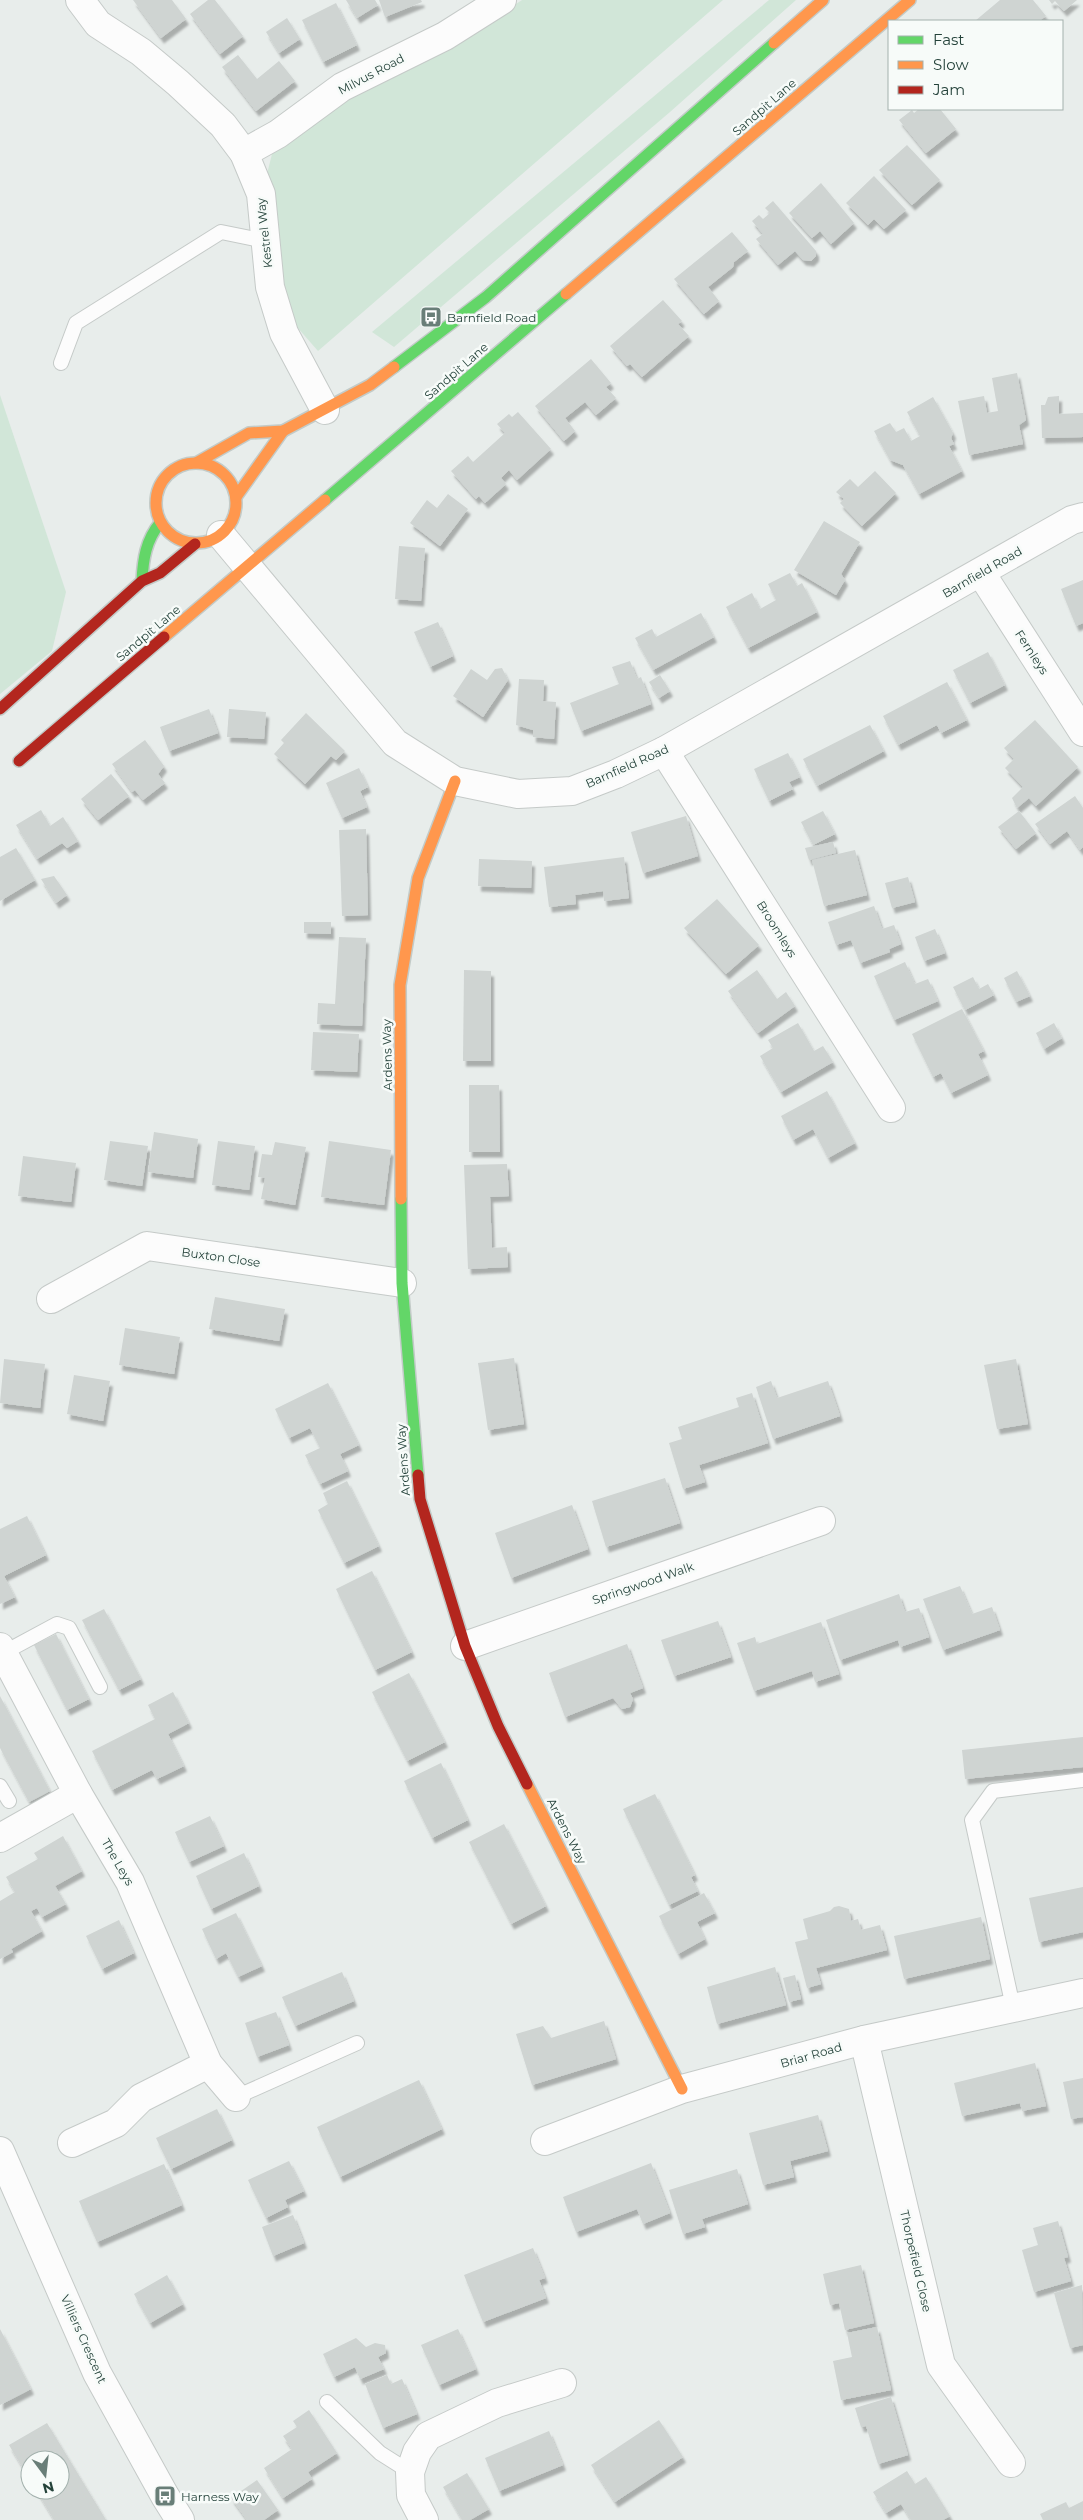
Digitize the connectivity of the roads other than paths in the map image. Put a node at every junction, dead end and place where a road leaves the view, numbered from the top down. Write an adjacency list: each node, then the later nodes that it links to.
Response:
1 (80, 0): 5 (street, Kestrel Way)
2 (502, 0): 5 (street, Milvus Road)
3 (824, 0): 8 (street)
4 (910, 0): 16 (street, Sandpit Lane)
5 (244, 153): 6 (street, Kestrel Way)
6 (265, 240): 7 (lane); 8 (street, Kestrel Way)
7 (61, 363)
8 (325, 410): 9 (street)
9 (283, 431): 10 (street); 11 (street)
10 (196, 463): 11 (street); 13 (street)
11 (236, 497): 14 (street)
12 (1083, 517): 17 (street, Barnfield Road)
13 (160, 523): 15 (street); 18 (street)
14 (221, 535): 15 (street); 16 (street, Barnfield Road)
15 (195, 544): 18 (street)
16 (248, 566): 22 (street, Sandpit Lane); 23 (street, Barnfield Road)
17 (980, 573): 20 (street, Fernleys); 21 (street, Barnfield Road)
18 (142, 580): 19 (street)
19 (0, 709)
20 (1083, 732)
21 (664, 751): 23 (street, Barnfield Road); 24 (street, Broomleys)
22 (19, 761)
23 (455, 781): 25 (street, Ardens Way)
24 (891, 1108)
25 (402, 1283): 26 (street, Buxton Close); 28 (street, Ardens Way)
26 (51, 1299)
27 (821, 1520): 28 (street, Springwood Walk)
28 (465, 1646): 41 (street, Ardens Way)
29 (3, 1660): 30 (lane); 33 (street, The Leys)
30 (100, 1687)
31 (1083, 1780): 37 (lane)
32 (0, 1786): 34 (lane)
33 (78, 1794): 35 (street); 40 (street, The Leys)
34 (8, 1801)
35 (0, 1838)
36 (1083, 1993): 37 (street, Briar Road)
37 (1013, 2007): 38 (street, Briar Road)
38 (864, 2040): 41 (street, Briar Road); 48 (street, Thorpefield Close)
39 (357, 2043): 42 (lane)
40 (208, 2064): 42 (street, The Leys); 44 (street)
41 (682, 2089): 43 (street, Briar Road)
42 (236, 2097)
43 (546, 2141)
44 (72, 2143)
45 (0, 2151): 50 (street, Villiers Crescent)
46 (562, 2383): 49 (street)
47 (327, 2402): 49 (lane)
48 (1011, 2463)
49 (410, 2472): 51 (street)
50 (180, 2520)
51 (424, 2520)

